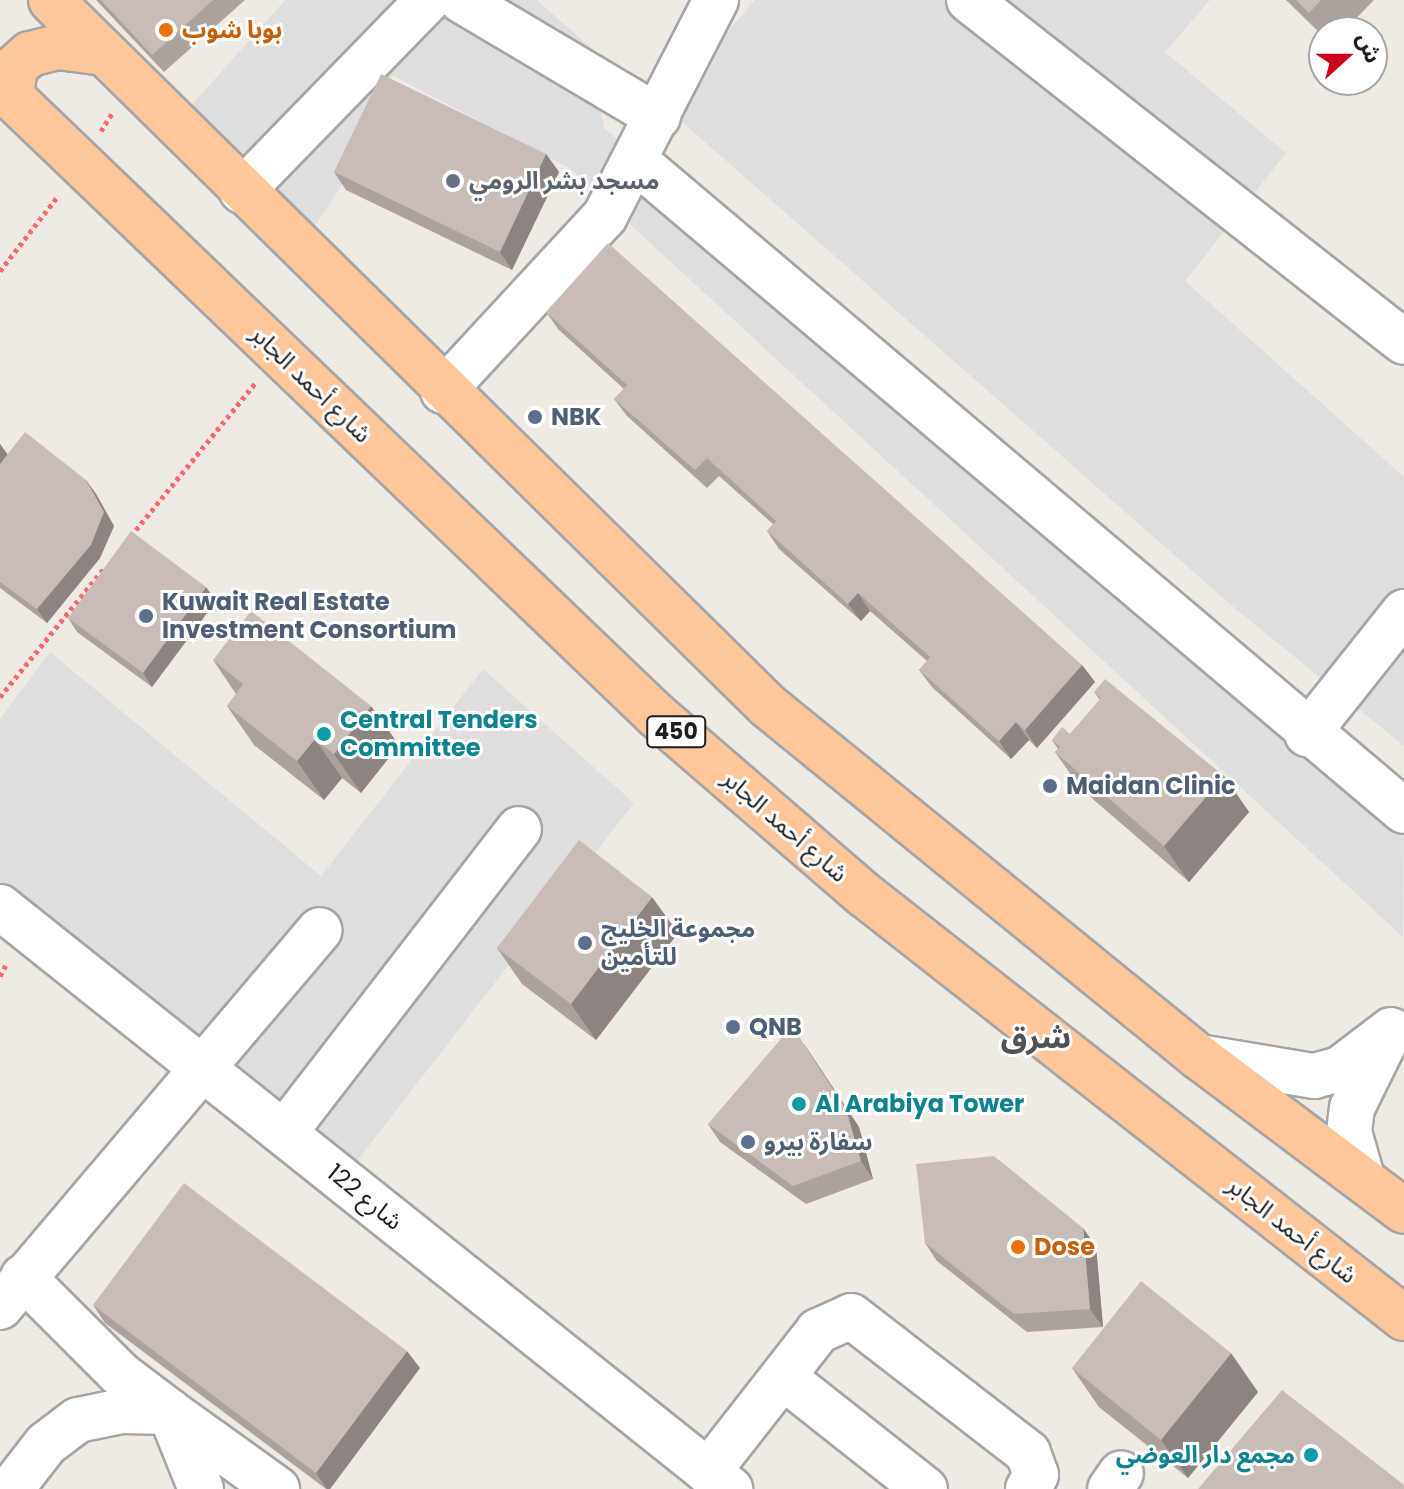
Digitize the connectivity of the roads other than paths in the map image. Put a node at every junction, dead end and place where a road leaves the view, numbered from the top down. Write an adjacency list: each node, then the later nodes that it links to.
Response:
1 (51, 0): 6 (main road)
2 (428, 0): 10 (street)
3 (461, 0): 8 (street)
4 (716, 0): 8 (street)
5 (969, 0): 11 (street)
6 (118, 67): 7 (main road); 10 (main road)
7 (5, 91): 26 (main road, شارع أحمد الجابر / 450)
8 (658, 117): 9 (street)
9 (638, 163): 12 (street); 14 (street)
10 (242, 191): 12 (main road)
11 (1404, 342)
12 (443, 391): 20 (main road)
13 (1404, 612): 14 (street)
14 (1307, 734): 15 (street)
15 (1404, 811)
16 (519, 829): 22 (street)
17 (0, 907): 21 (street, شارع 122)
18 (320, 930): 21 (street)
19 (1398, 1021): 20 (street); 23 (street)
20 (1199, 1057): 23 (main road)
21 (206, 1069): 22 (street, شارع 122); 25 (street)
22 (284, 1133): 29 (street, شارع 122)
23 (1362, 1177): 24 (main road)
24 (1404, 1211)
25 (12, 1292): 28 (street)
26 (1404, 1318)
27 (783, 1377): 29 (street); 33 (street); 34 (street)
28 (170, 1412): 30 (street); 31 (street); 32 (street)
29 (719, 1480)
30 (11, 1489)
31 (201, 1489)
32 (277, 1489)
33 (925, 1489)
34 (1028, 1489)

